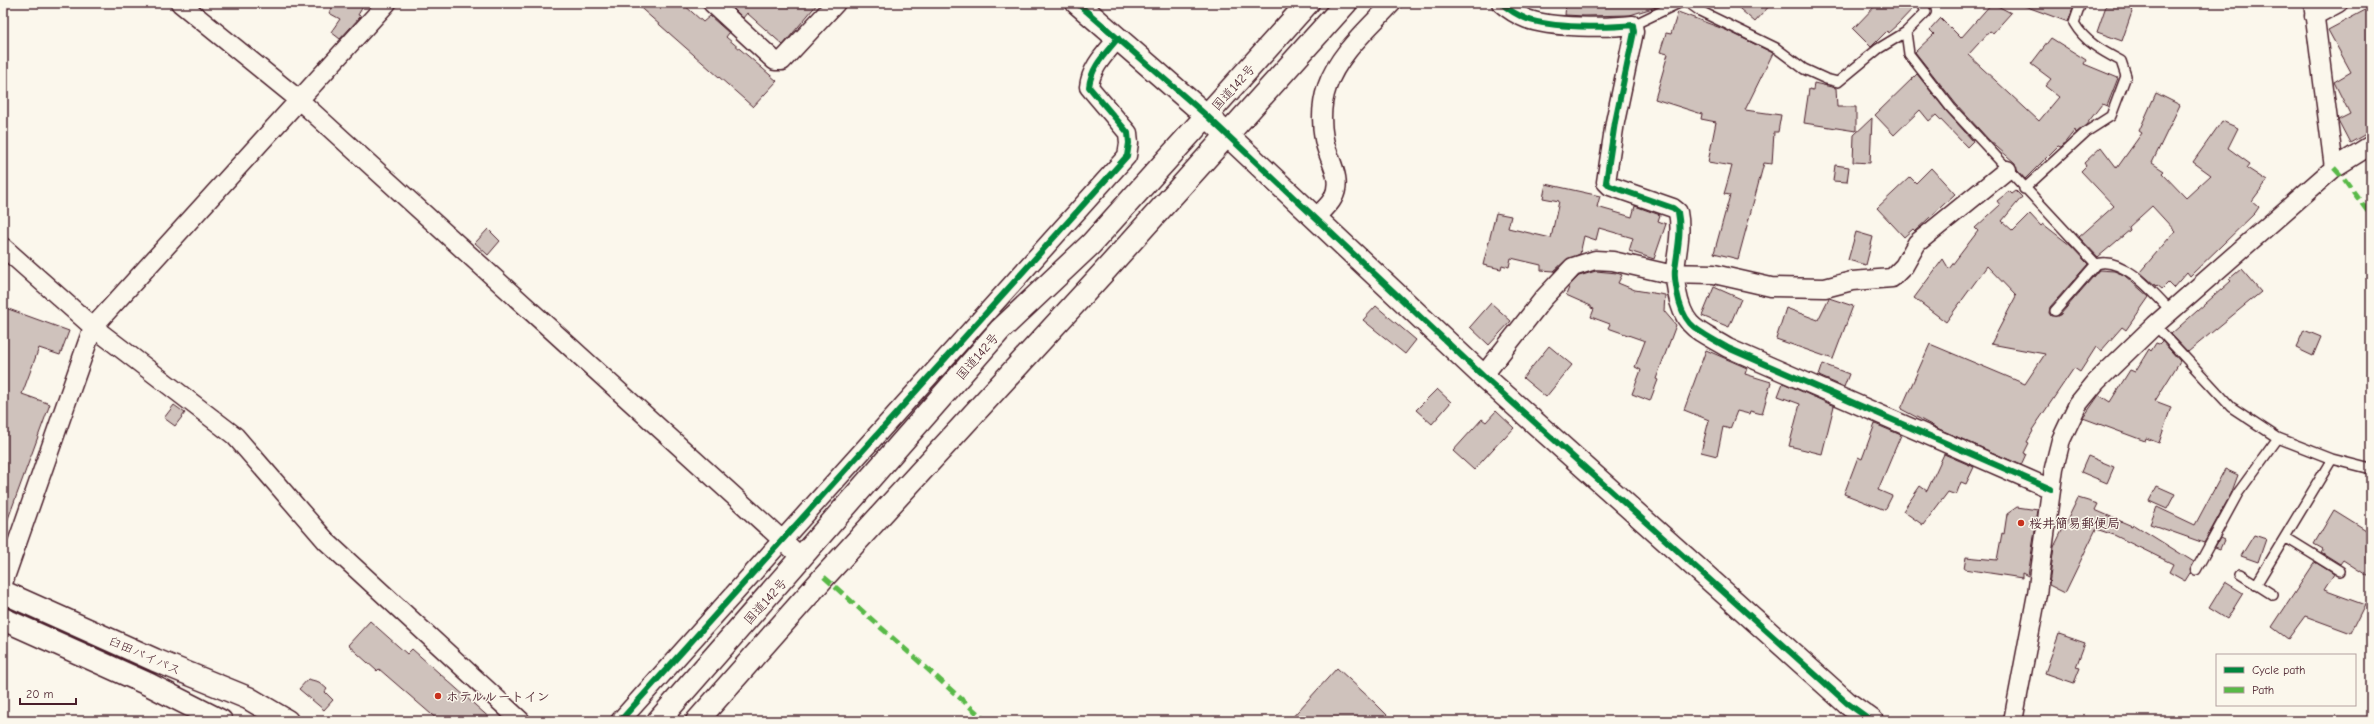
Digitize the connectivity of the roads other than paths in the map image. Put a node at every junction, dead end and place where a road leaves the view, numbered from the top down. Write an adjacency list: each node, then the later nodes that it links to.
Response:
1 (180, 3): 19 (street)
2 (387, 3): 19 (street)
3 (712, 3): 4 (street)
4 (836, 3)
5 (1077, 3): 18 (main road)
6 (1308, 3): 20 (main road, 国道142号)
7 (1346, 3): 21 (main road, 国道142号)
8 (1392, 3): 26 (street)
9 (1501, 3): 16 (street)
10 (1679, 3): 16 (lane)
11 (1689, 3): 17 (lane)
12 (1922, 3): 17 (lane)
13 (2081, 3): 25 (lane)
14 (2338, 3): 15 (street)
15 (2313, 10): 23 (street)
16 (1633, 26): 29 (street)
17 (1906, 32): 24 (lane)
18 (1118, 38): 20 (main road); 40 (street)
19 (298, 99): 33 (street); 40 (street)
20 (1207, 116): 21 (main road); 41 (main road, 国道142号)
21 (1226, 135): 26 (main road); 55 (main road, 国道142号)
22 (2371, 145): 23 (street)
23 (2334, 168): 31 (street)
24 (2007, 170): 25 (lane); 29 (street)
25 (2024, 189): 28 (lane)
26 (1315, 218): 34 (main road)
27 (3, 247): 33 (street)
28 (2096, 264): 30 (lane); 31 (lane)
29 (1674, 272): 34 (street); 38 (street)
30 (2055, 311)
31 (2171, 311): 32 (street)
32 (2155, 325): 35 (lane); 38 (street)
33 (93, 327): 45 (street); 52 (street)
34 (1483, 376): 56 (main road)
35 (2278, 438): 36 (lane); 42 (lane)
36 (2332, 459): 37 (lane); 39 (lane)
37 (2371, 470)
38 (2051, 489): 57 (street)
39 (2285, 537): 43 (lane); 46 (lane)
40 (783, 540): 41 (street); 53 (street)
41 (802, 558): 54 (main road, 国道142号)
42 (2196, 570)
43 (2340, 571)
44 (2240, 574): 46 (lane)
45 (3, 583)
46 (2256, 584): 48 (lane)
47 (3, 592): 51 (main road, 臼田バイパス)
48 (2273, 595)
49 (3, 619): 50 (main road, 臼田バイパス)
50 (221, 721)
51 (287, 721)
52 (521, 721)
53 (620, 721)
54 (658, 721)
55 (697, 721)
56 (1872, 721)
57 (2013, 721)

